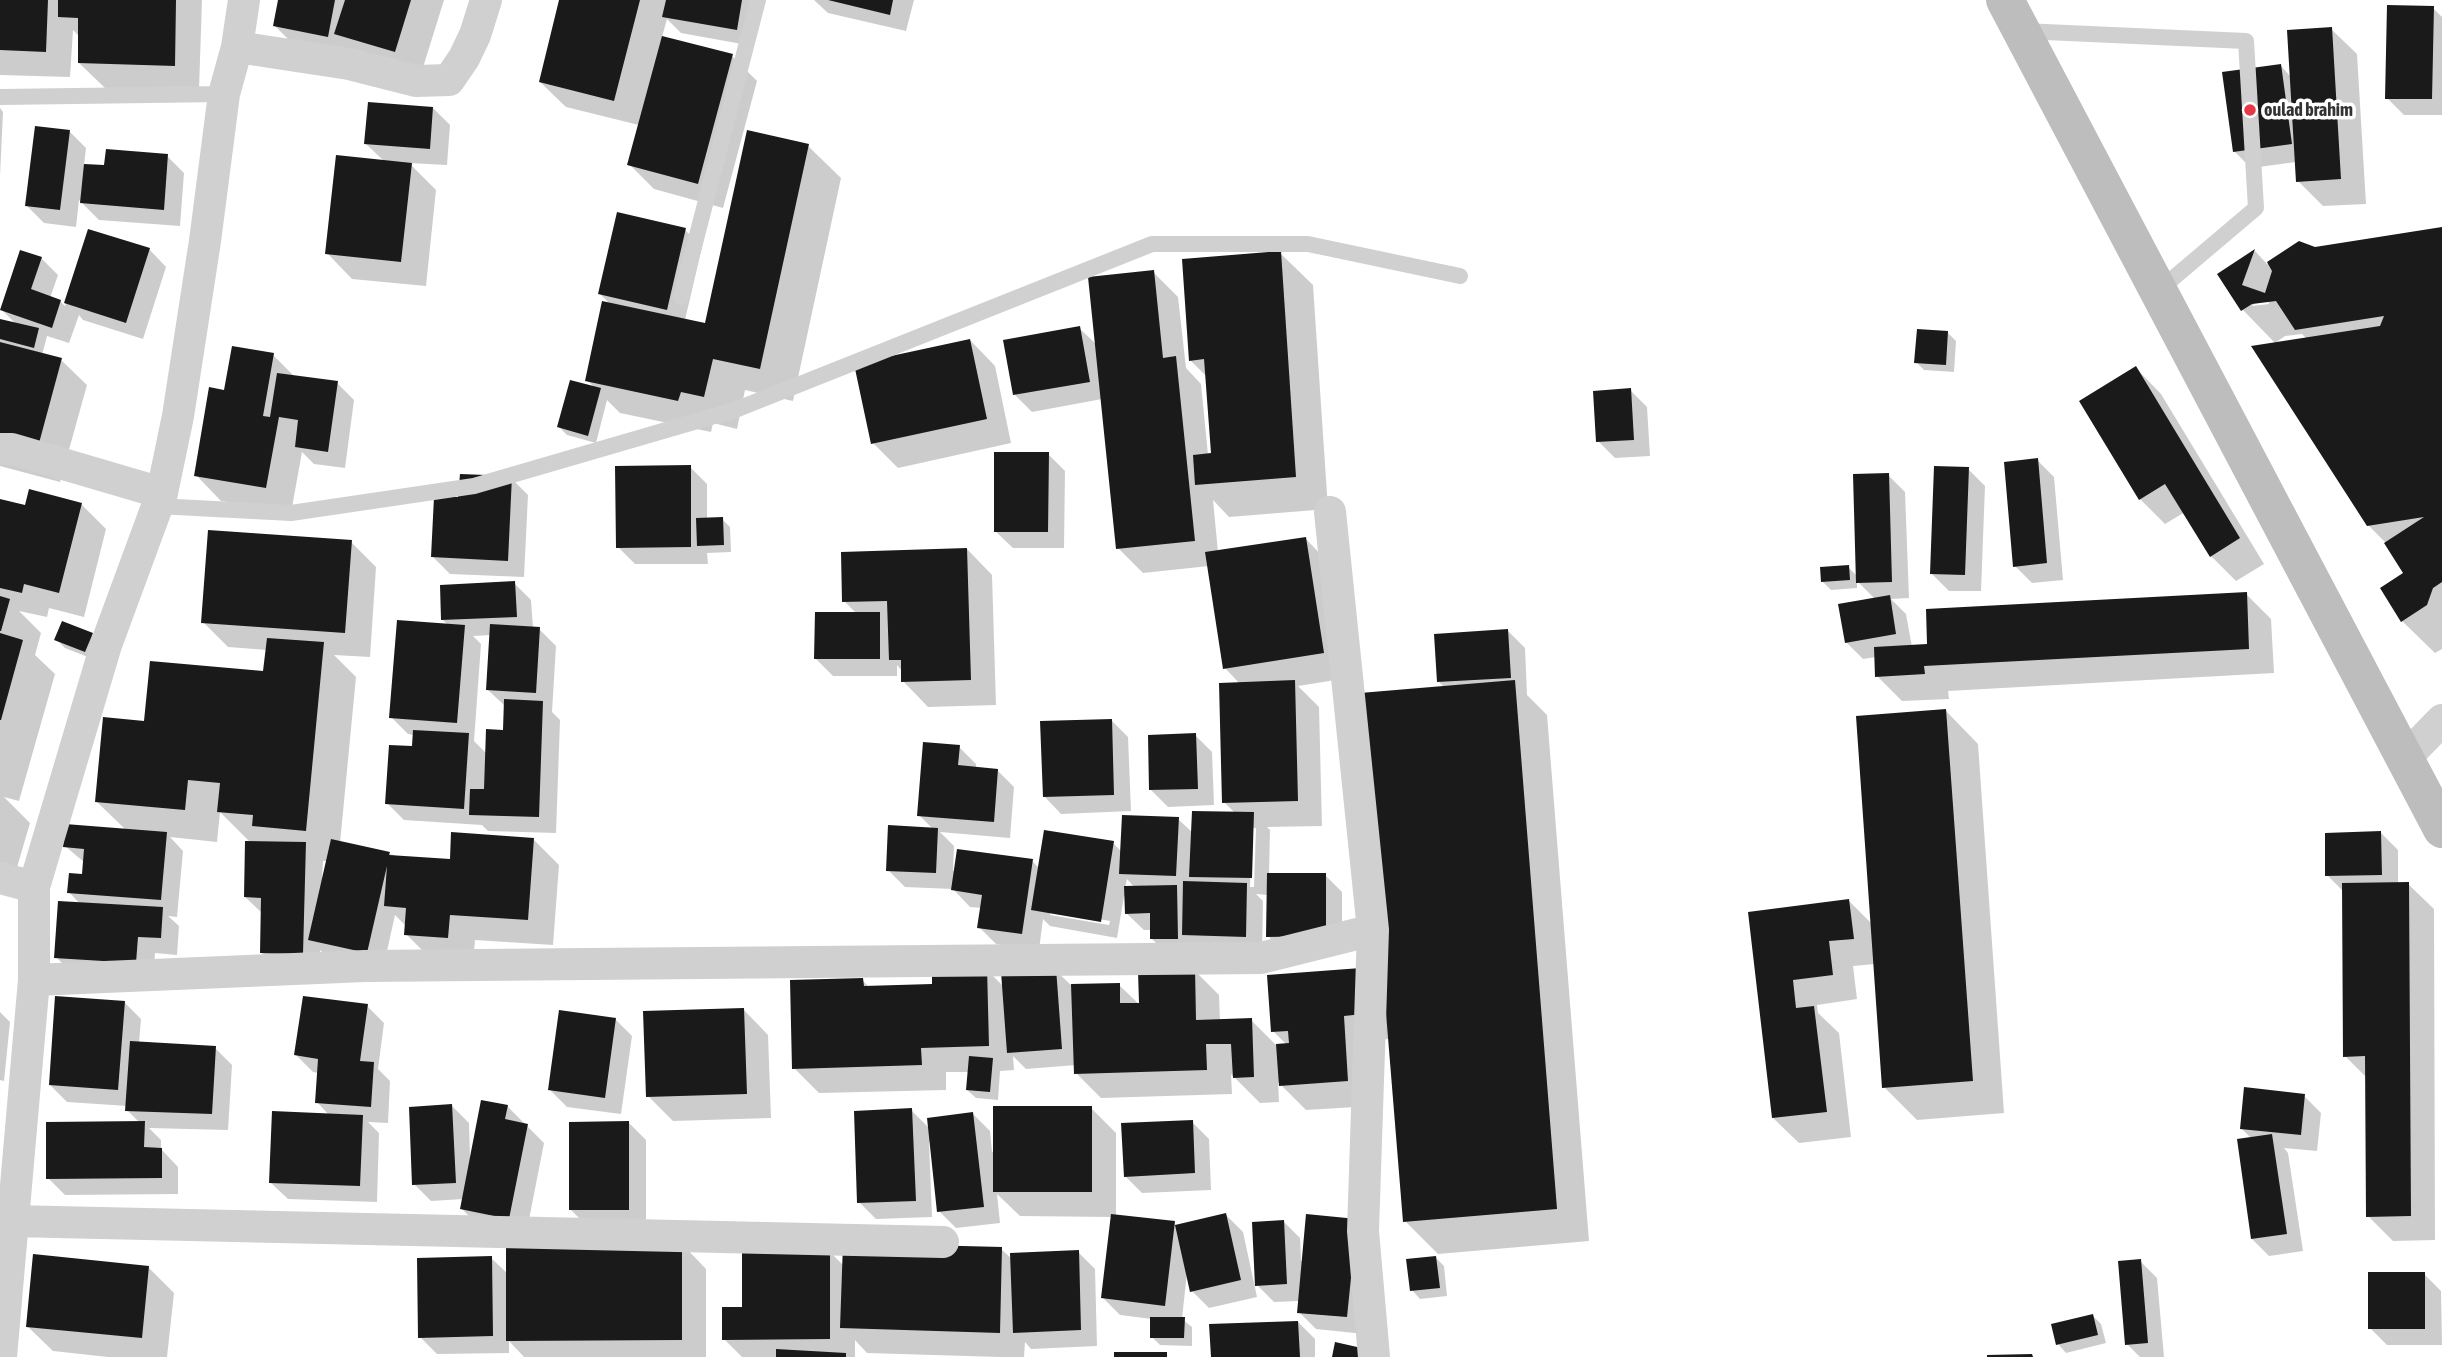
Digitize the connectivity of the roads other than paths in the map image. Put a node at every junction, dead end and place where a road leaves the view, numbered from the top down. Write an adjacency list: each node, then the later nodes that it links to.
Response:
1 (244, 0): 5 (street)
2 (485, 0): 5 (street)
3 (758, 0): 10 (lane)
4 (2013, 15): 9 (main road); 9 (lane)
5 (237, 47): 6 (street)
6 (223, 94): 7 (lane); 12 (street)
7 (0, 97)
8 (1460, 276): 12 (lane)
9 (2158, 291): 15 (main road)
10 (681, 297)
11 (0, 449): 12 (street)
12 (159, 500): 18 (street)
13 (1329, 512): 19 (street)
14 (2442, 720): 15 (street)
15 (2405, 758): 16 (main road)
16 (2442, 829)
17 (0, 878): 18 (street)
18 (34, 887): 20 (street)
19 (1373, 930): 20 (street); 26 (street)
20 (34, 980): 21 (street)
21 (13, 1079): 22 (street)
22 (12, 1221): 23 (street); 24 (street)
23 (943, 1242)
24 (2, 1310): 25 (street)
25 (2, 1357)
26 (1374, 1357)

